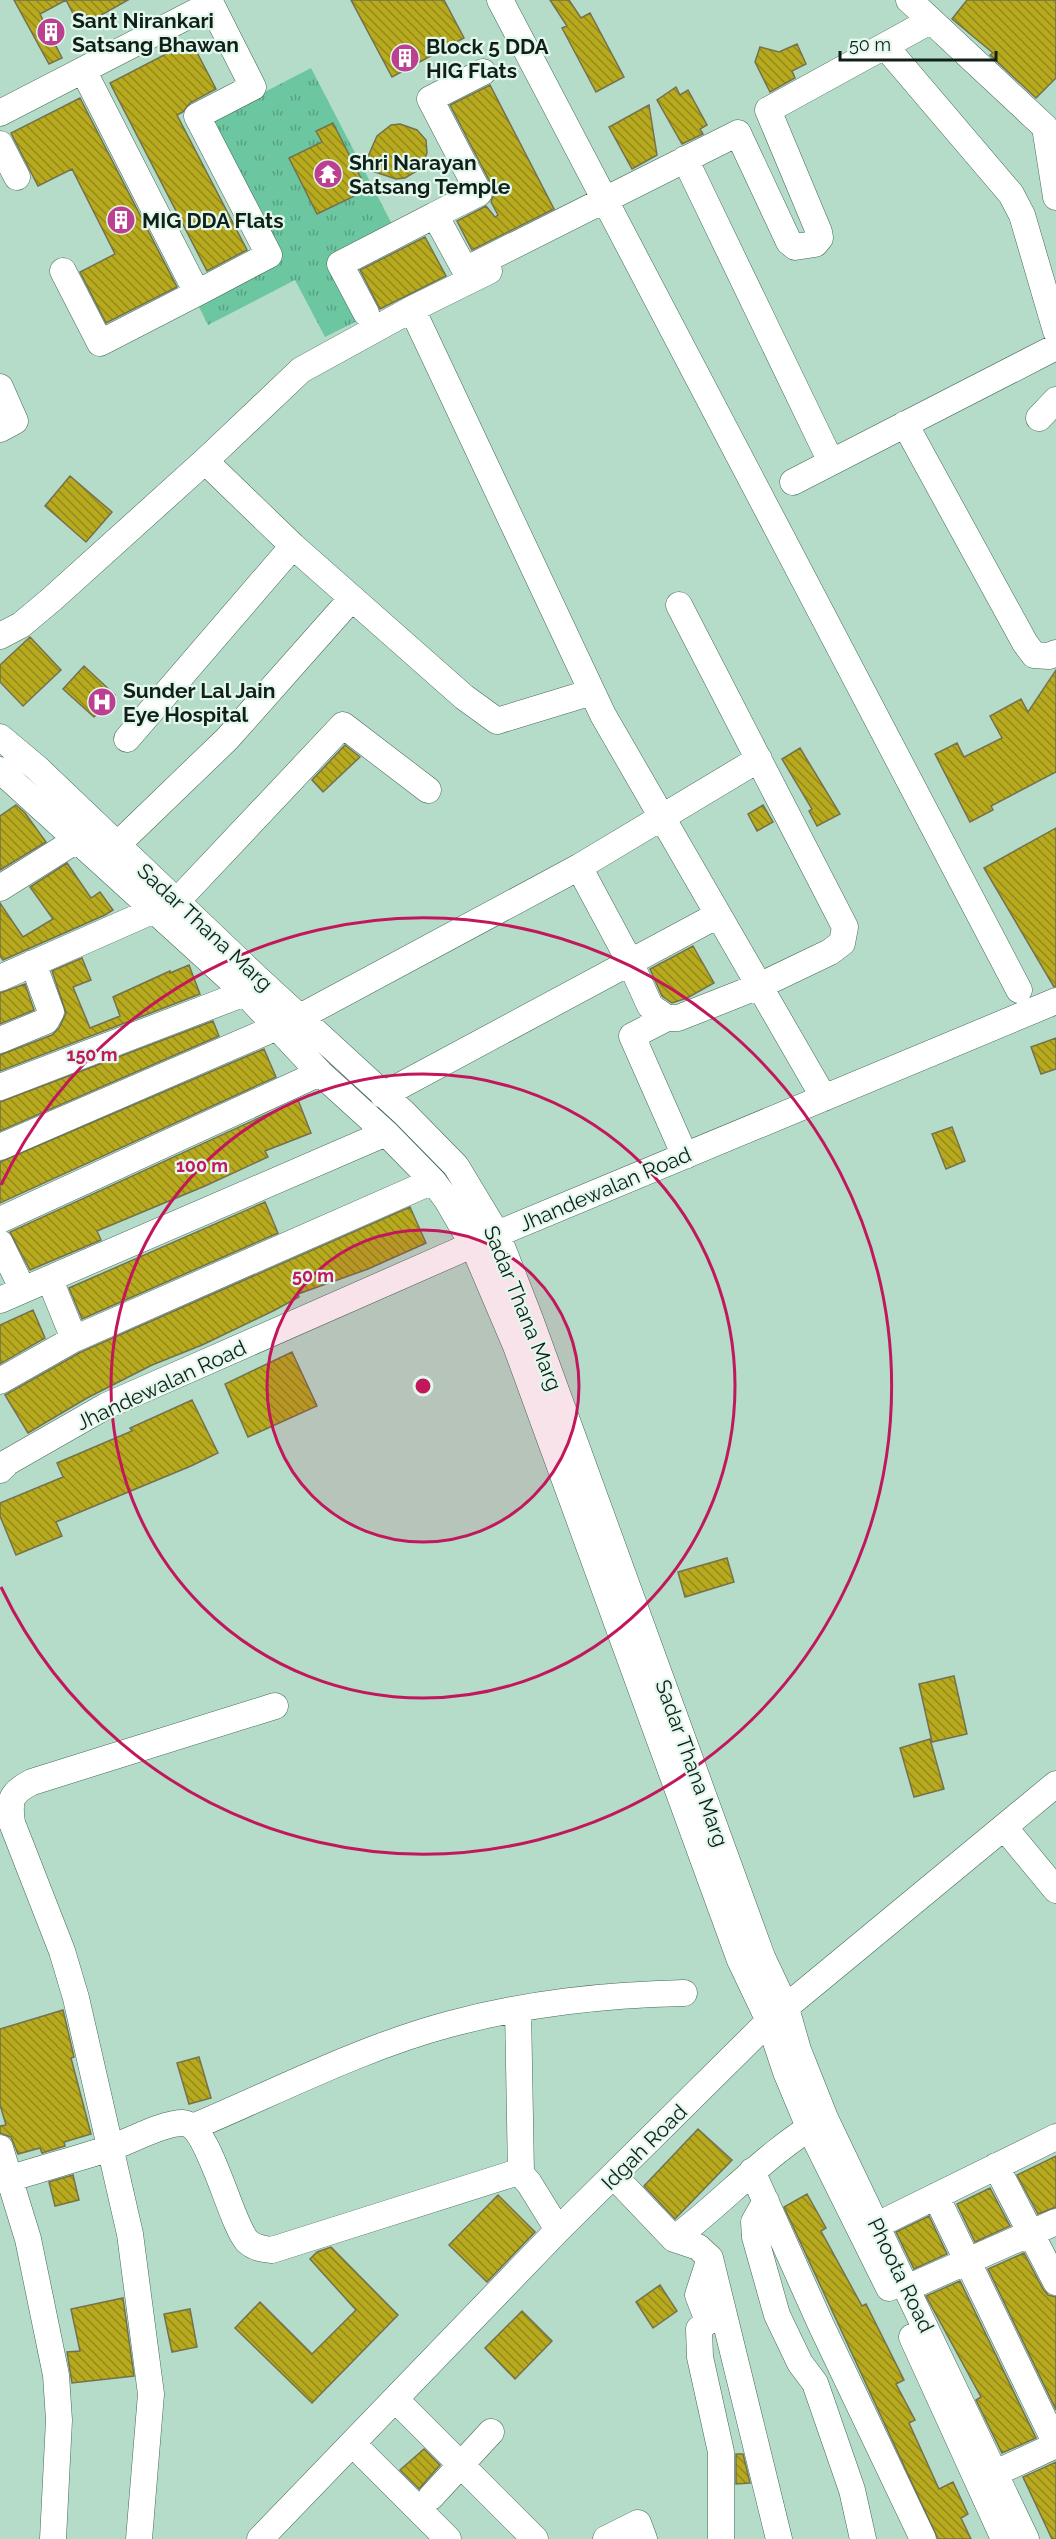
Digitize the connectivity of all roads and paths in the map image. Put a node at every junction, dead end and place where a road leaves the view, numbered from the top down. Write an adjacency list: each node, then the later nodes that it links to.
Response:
1 (500, 0): 14 (street)
2 (909, 0): 4 (street)
3 (211, 2): 6 (street); 18 (street)
4 (930, 21): 5 (street); 9 (street)
5 (885, 46): 11 (street); 21 (street)
6 (83, 70): 8 (street); 18 (street)
7 (483, 72): 15 (street)
8 (0, 113)
9 (1051, 121): 13 (street)
10 (0, 144): 12 (street)
11 (685, 159): 14 (street); 27 (street)
12 (17, 177)
13 (1056, 196)
14 (604, 199): 15 (street); 52 (street)
15 (435, 215): 20 (street)
16 (538, 247): 19 (street)
17 (63, 271): 18 (street)
18 (197, 293)
19 (412, 309): 26 (street); 34 (street)
20 (366, 313)
21 (1056, 331)
22 (1056, 347): 24 (street)
23 (0, 387): 25 (street)
24 (905, 424): 27 (street); 33 (street)
25 (8, 425)
26 (205, 461): 29 (street); 32 (street)
27 (831, 462): 28 (street)
28 (793, 482)
29 (293, 546): 30 (street); 36 (street)
30 (352, 598): 34 (street); 42 (street)
31 (679, 605): 37 (street)
32 (0, 636)
33 (1056, 652)
34 (592, 692): 40 (street)
35 (0, 737): 42 (street, Sadar Thana Marg)
36 (127, 739)
37 (759, 759): 40 (street); 51 (street)
38 (5, 781): 41 (street, Sadar Thana Marg)
39 (428, 790): 45 (street)
40 (661, 818): 43 (street); 47 (street)
41 (75, 841): 44 (street); 46 (street, Sadar Thana Marg)
42 (117, 845): 45 (street, Sadar Thana Marg)
43 (579, 867): 48 (street); 56 (street)
44 (0, 888)
45 (177, 900): 56 (street, Sadar Thana Marg)
46 (152, 910): 49 (street); 53 (street, Sadar Thana Marg)
47 (718, 915): 48 (street); 51 (street)
48 (630, 962): 55 (street); 60 (street)
49 (33, 963): 50 (street); 57 (street)
50 (0, 978)
51 (759, 986): 55 (street); 61 (street)
52 (1019, 990)
53 (245, 993): 56 (street, Sadar Thana Marg); 59 (street)
54 (1056, 1001): 61 (street, Jhandewalan Road)
55 (667, 1018): 64 (street)
56 (288, 1022): 58 (street, Sadar Thana Marg); 60 (street, Sadar Thana Marg); 63 (street)
57 (0, 1040)
58 (320, 1073): 62 (street, Sadar Thana Marg); 66 (street)
59 (0, 1087)
60 (383, 1095): 67 (street, Sadar Thana Marg)
61 (824, 1098): 64 (street, Jhandewalan Road)
62 (386, 1133): 65 (street, Sadar Thana Marg); 70 (street)
63 (0, 1147)
64 (685, 1156): 67 (street, Jhandewalan Road)
65 (433, 1181): 69 (street, Sadar Thana Marg); 72 (street)
66 (0, 1220)
67 (497, 1234): 69 (street, Jhandewalan Road); 81 (street, Sadar Thana Marg)
68 (0, 1243): 71 (street)
69 (473, 1245): 74 (street, Jhandewalan Road); 81 (street, Sadar Thana Marg)
70 (50, 1280): 71 (street); 72 (street)
71 (11, 1295)
72 (74, 1339): 73 (street)
73 (0, 1381)
74 (0, 1470)
75 (275, 1706): 85 (street)
76 (1056, 1784): 77 (street, Idgah Road)
77 (1004, 1827): 78 (street); 81 (street, Idgah Road)
78 (1056, 1890)
79 (684, 1994): 80 (street)
80 (518, 2009): 83 (street); 89 (street)
81 (778, 2014): 82 (street, Phoota Road); 90 (street, Idgah Road)
82 (817, 2123): 88 (street); 96 (street, Phoota Road)
83 (193, 2127): 85 (street); 89 (street)
84 (1056, 2137): 87 (street)
85 (110, 2148): 91 (street); 111 (street)
86 (1, 2152): 91 (street)
87 (996, 2166): 92 (street); 97 (street)
88 (752, 2171): 93 (street); 98 (street)
89 (521, 2174): 95 (street)
90 (615, 2177): 95 (street, Idgah Road); 98 (street)
91 (9, 2179): 110 (street)
92 (936, 2196): 96 (street); 100 (street)
93 (766, 2200): 119 (street); 120 (street)
94 (1056, 2222): 97 (street)
95 (558, 2230): 103 (street, Idgah Road)
96 (869, 2230): 102 (street, Phoota Road); 108 (street, Phoota Road)
97 (1032, 2233): 100 (street); 101 (street)
98 (674, 2239): 99 (street)
99 (710, 2258): 117 (street); 118 (street)
100 (967, 2262): 102 (street); 106 (street)
101 (1056, 2282)
102 (907, 2288): 108 (street, Phoota Road)
103 (396, 2400): 105 (street, Idgah Road); 107 (street)
104 (491, 2432): 107 (street)
105 (353, 2444): 112 (street, Idgah Road); 113 (street)
106 (1056, 2445): 108 (street)
107 (460, 2464): 109 (street); 114 (street)
108 (987, 2477): 121 (street, Phoota Road); 122 (street, Phoota Road)
109 (431, 2497)
110 (53, 2539)
111 (139, 2539)
112 (260, 2539)
113 (448, 2539)
114 (535, 2539)
115 (606, 2539): 116 (street)
116 (644, 2539)
117 (721, 2539)
118 (778, 2539)
119 (863, 2539)
120 (923, 2539)
121 (1004, 2539)
122 (1026, 2539)

